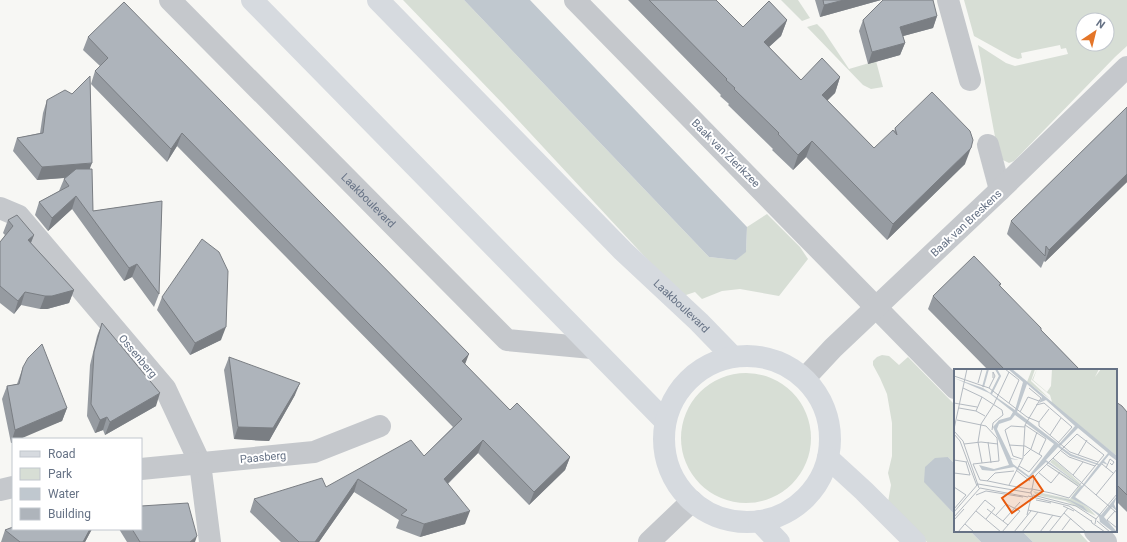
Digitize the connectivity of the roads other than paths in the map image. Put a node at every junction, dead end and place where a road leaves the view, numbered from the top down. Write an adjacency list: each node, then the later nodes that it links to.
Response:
1 (170, 0): 12 (street, Laakboulevard)
2 (252, 0): 12 (main road)
3 (378, 0): 13 (main road, Laakboulevard)
4 (575, 0): 11 (street, Baak van Zierikzee)
5 (948, 0): 7 (street)
6 (1127, 67): 9 (street, Baak van Breskens)
7 (970, 80)
8 (988, 145): 9 (street)
9 (1000, 190): 11 (street, Baak van Breskens)
10 (0, 208): 19 (street, Ossenberg)
11 (876, 307): 14 (street, Baak van Breskens); 15 (street, Baak van Zierikzee)
12 (592, 348): 16 (main road)
13 (732, 356): 14 (main road); 16 (main road)
14 (805, 378): 18 (main road)
15 (954, 387)
16 (664, 422): 23 (main road)
17 (380, 426): 19 (street, Paasberg)
18 (828, 458): 24 (main road); 29 (main road)
19 (200, 462): 20 (street, Paasberg); 26 (street, Ossenberg)
20 (142, 469)
21 (12, 487): 22 (street)
22 (0, 490)
23 (692, 501): 24 (main road); 27 (street)
24 (759, 521): 28 (main road)
25 (1096, 532): 30 (street)
26 (210, 542)
27 (649, 542)
28 (779, 542)
29 (914, 542)
30 (1106, 542)

